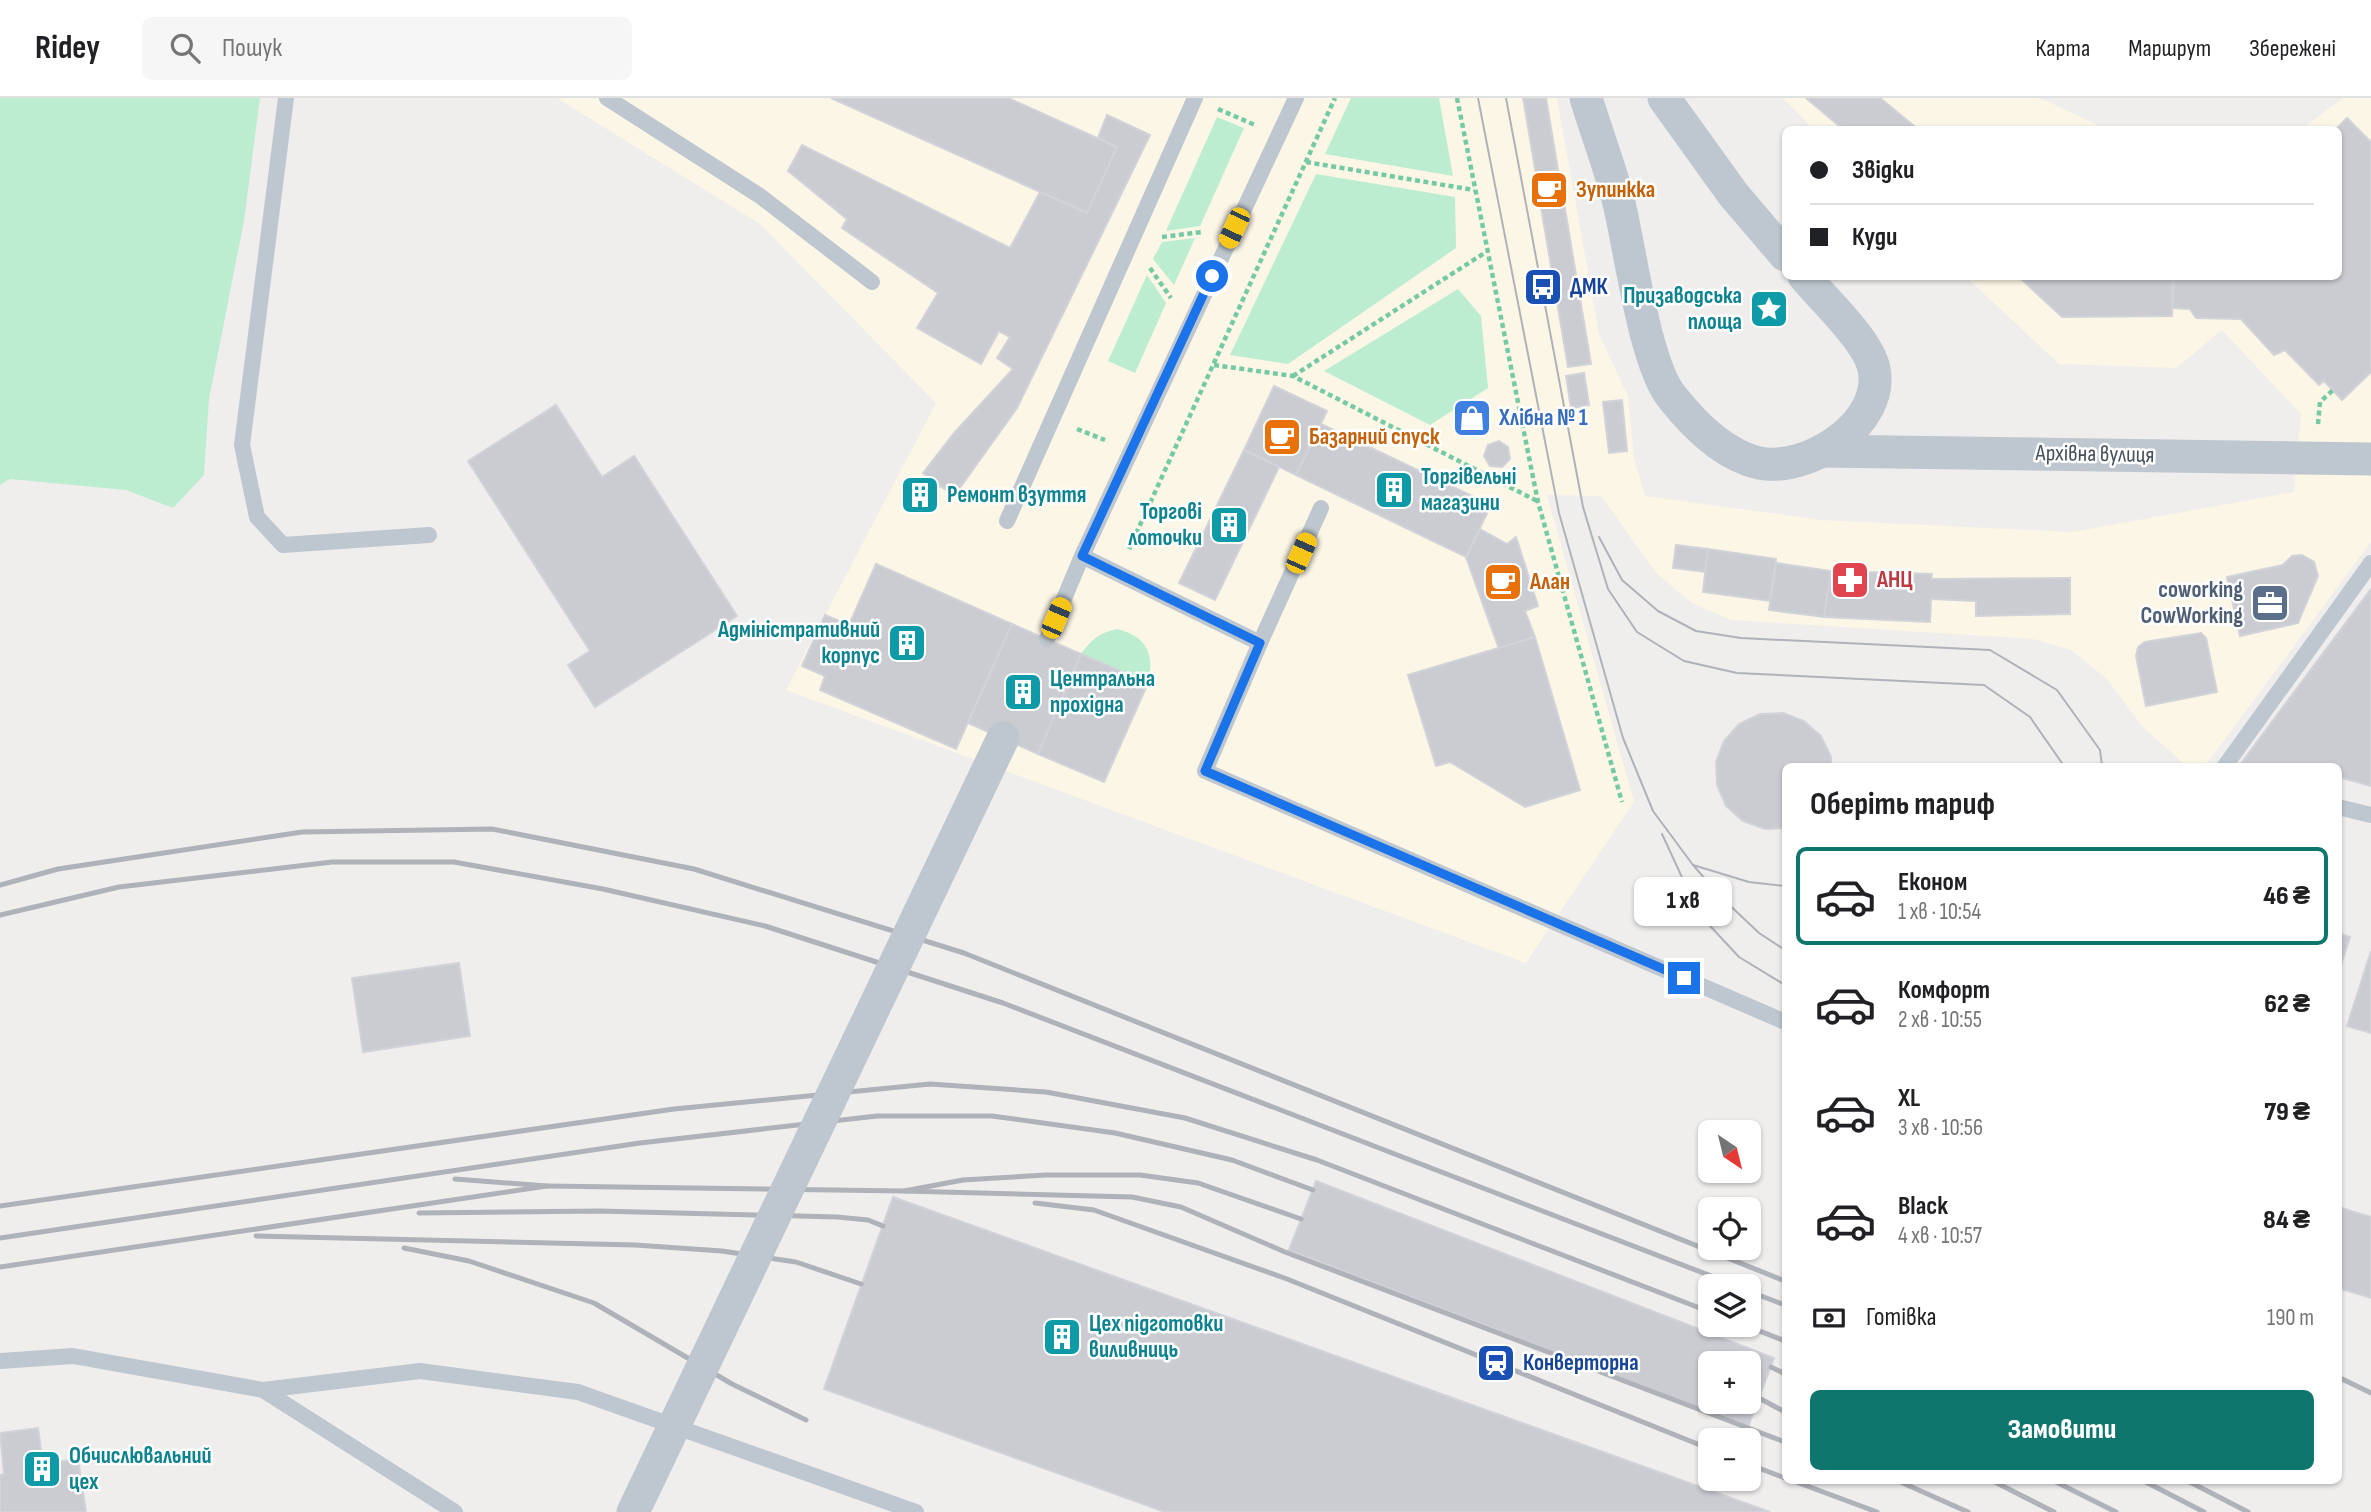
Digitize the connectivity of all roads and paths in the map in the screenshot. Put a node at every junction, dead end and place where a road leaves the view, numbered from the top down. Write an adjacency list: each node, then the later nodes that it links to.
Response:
1 (286, 98): 28 (lane)
2 (607, 98): 17 (lane)
3 (1296, 98): 9 (lane)
4 (1335, 98): 10 (path)
5 (1457, 98): 11 (path)
6 (1586, 98): 23 (street)
7 (1664, 98): 14 (street)
8 (1194, 99): 9 (path); 13 (lane)
9 (1279, 134): 12 (lane)
10 (1306, 162): 11 (path); 19 (path)
11 (1474, 190): 15 (path)
12 (1234, 228): 13 (path); 18 (lane)
13 (1131, 241): 18 (path); 27 (lane)
14 (1782, 251)
15 (1486, 252): 20 (path); 25 (path)
16 (1807, 280): 23 (street)
17 (872, 282)
18 (1190, 324): 29 (lane)
19 (1213, 365): 20 (path); 31 (path)
20 (1293, 376): 25 (path)
21 (2333, 390): 22 (path)
22 (2320, 402)
23 (1819, 451): 24 (street, Архівна вулиця)
24 (2371, 459)
25 (1538, 502): 36 (path)
26 (1321, 508): 33 (lane)
27 (1007, 521)
28 (429, 535)
29 (1082, 556): 31 (lane); 32 (lane)
30 (2371, 563): 35 (lane)
31 (1118, 574): 33 (lane)
32 (1047, 639)
33 (1260, 643): 39 (lane)
34 (1003, 738): 43 (street, bridge)
35 (2227, 763)
36 (1622, 802)
37 (2342, 808): 38 (lane)
38 (2371, 815)
39 (1782, 1020)
40 (0, 1361): 41 (lane)
41 (263, 1390): 42 (lane); 44 (lane)
42 (455, 1512)
43 (633, 1512)
44 (916, 1512)

